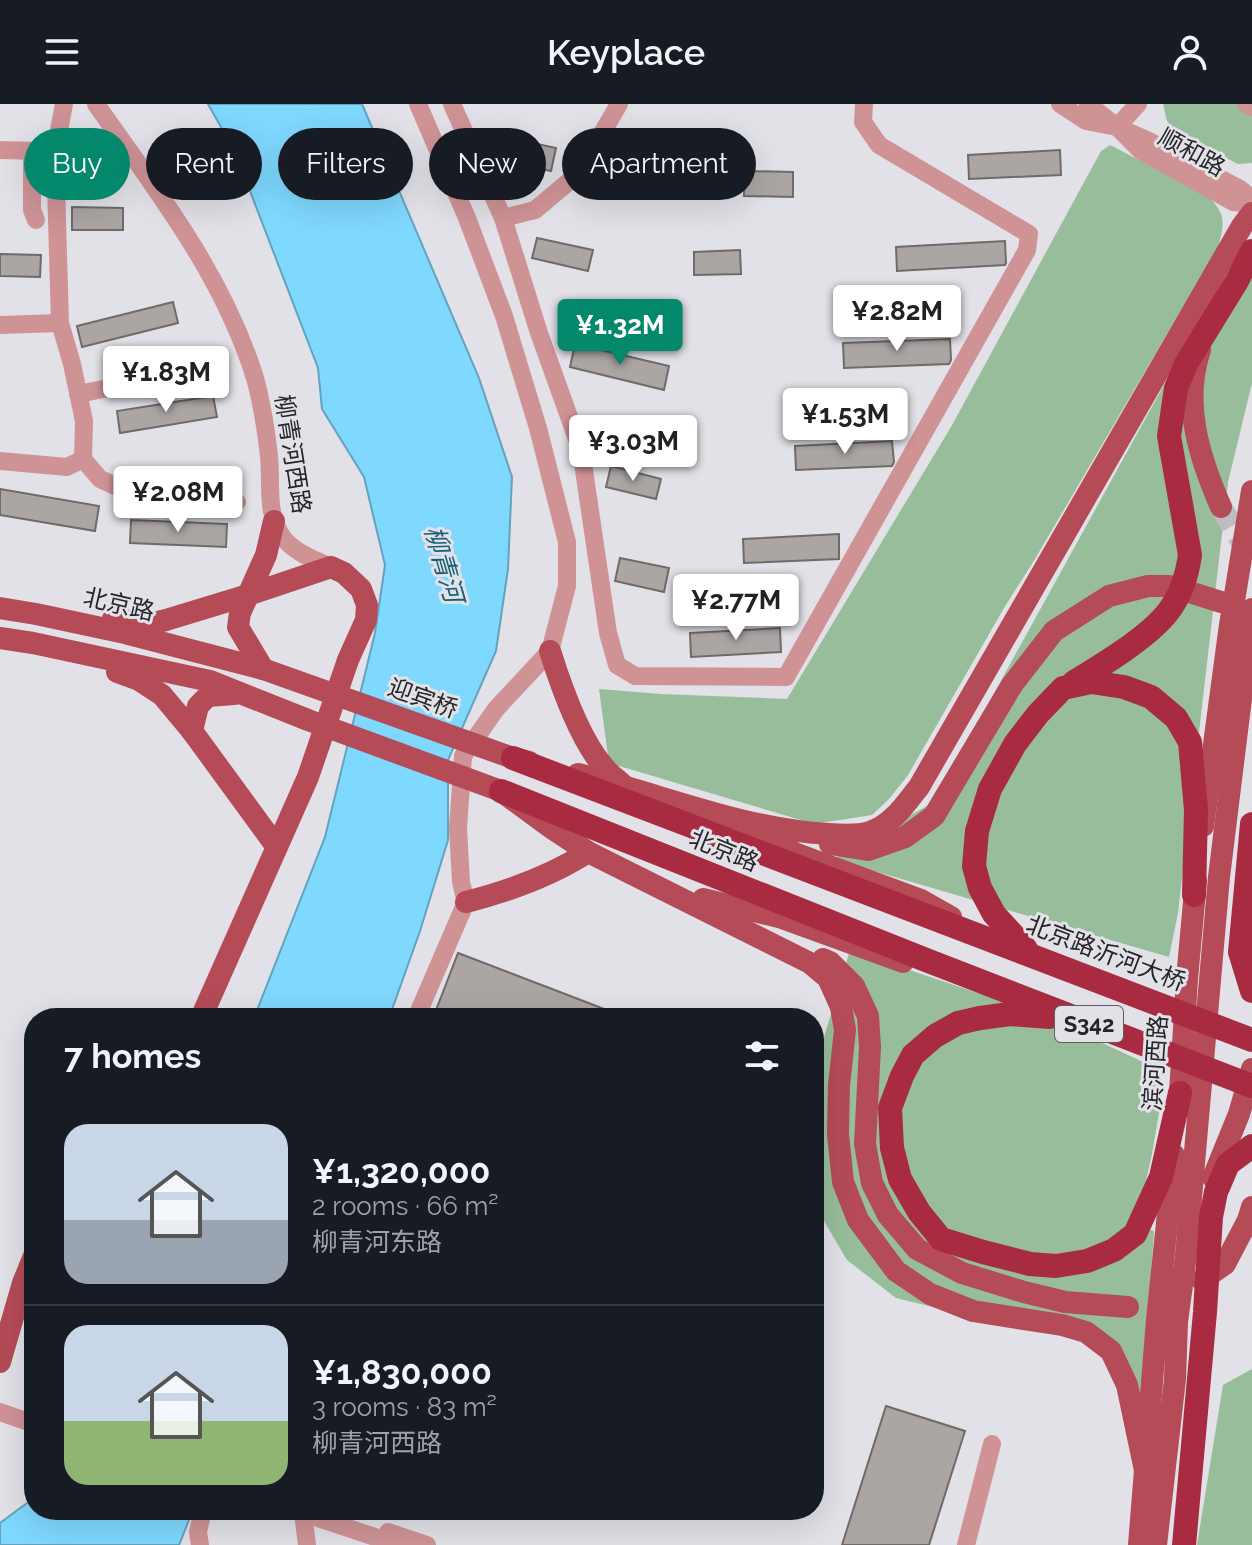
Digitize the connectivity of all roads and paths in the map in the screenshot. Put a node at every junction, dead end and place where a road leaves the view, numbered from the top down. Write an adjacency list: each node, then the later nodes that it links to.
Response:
1 (64, 104): 14 (street)
2 (96, 104): 34 (street, 柳青河西路)
3 (418, 104): 43 (street)
4 (452, 104): 21 (street)
5 (619, 104): 21 (street)
6 (864, 104): 21 (street)
7 (1060, 104): 13 (street, 顺和路)
8 (1088, 104): 13 (street, 顺和路)
9 (1127, 104): 13 (street)
10 (1138, 104): 13 (street)
11 (1246, 104): 12 (street)
12 (1252, 107)
13 (1117, 127): 19 (street, 顺和路)
14 (59, 128)
15 (0, 150): 16 (street)
16 (24, 151)
17 (32, 200): 22 (street)
18 (56, 200): 24 (street)
19 (1252, 201)
20 (1252, 213): 57 (main road)
21 (503, 218)
22 (36, 220)
23 (1252, 251): 26 (highway)
24 (60, 323): 25 (street); 28 (street)
25 (0, 325)
26 (1206, 332): 33 (main road); 46 (highway)
27 (174, 375): 28 (street)
28 (78, 394): 29 (street)
29 (83, 459): 30 (street); 32 (street)
30 (0, 461)
31 (1252, 491): 37 (main road, 滨河西路)
32 (237, 502)
33 (1221, 507)
34 (274, 521): 35 (street, 柳青河西路); 36 (main road)
35 (331, 567): 36 (main road); 58 (main road, 柳青河西路)
36 (248, 595): 39 (main road); 44 (main road)
37 (1236, 602): 40 (main road, 滨河西路); 57 (main road)
38 (0, 608): 39 (main road, 北京路)
39 (36, 614): 44 (main road, 北京路)
40 (1239, 631): 62 (main road, 滨河西路); 79 (main road, 滨河西路)
41 (0, 638): 42 (main road)
42 (33, 643): 47 (main road); 49 (main road)
43 (550, 651): 48 (main road); 63 (street)
44 (263, 669): 45 (main road, 北京路)
45 (316, 687): 50 (main road, 迎宾桥)
46 (1063, 688): 62 (highway); 67 (highway)
47 (244, 694): 49 (main road); 53 (main road)
48 (581, 729): 51 (main road); 52 (main road)
49 (192, 731): 58 (main road)
50 (513, 758): 51 (main road, 迎宾桥); 64 (highway, 北京路)
51 (553, 768): 52 (main road, 迎宾桥)
52 (623, 785): 54 (main road, 迎宾桥)
53 (501, 791): 56 (main road); 68 (highway, 北京路 / S342)
54 (717, 814): 57 (main road); 66 (main road)
55 (1252, 824): 69 (highway)
56 (553, 829): 59 (main road); 60 (main road)
57 (803, 832)
58 (276, 846): 70 (main road, 柳青河西路)
59 (588, 852): 60 (main road); 61 (main road)
60 (561, 866): 63 (main road)
61 (671, 892): 65 (main road); 68 (main road)
62 (1194, 895): 76 (main road, 滨河西路)
63 (466, 902): 71 (street)
64 (939, 919): 66 (highway, 北京路沂河大桥 / S342)
65 (739, 928): 82 (main road); 90 (main road)
66 (990, 939): 67 (highway, 北京路沂河大桥 / S342)
67 (1034, 956): 73 (highway, 北京路沂河大桥 / S342)
68 (980, 981): 72 (highway, S342)
69 (1252, 991)
70 (205, 1008)
71 (420, 1008)
72 (1074, 1018): 75 (highway, S342); 76 (highway)
73 (1252, 1040)
74 (1252, 1069): 79 (main road)
75 (1252, 1086)
76 (1180, 1093): 81 (main road, 滨河西路)
77 (1252, 1146): 102 (highway)
78 (1252, 1207): 81 (main road)
79 (1186, 1255): 81 (main road, 滨河西路)
80 (24, 1281): 84 (main road)
81 (1182, 1284): 83 (main road, 滨河西路)
82 (1128, 1307)
83 (1167, 1321): 90 (main road, 滨河西路); 101 (main road, 滨河西路)
84 (0, 1362)
85 (0, 1405): 86 (street)
86 (24, 1411)
87 (0, 1412): 88 (street)
88 (24, 1420)
89 (992, 1444): 99 (street)
90 (1146, 1475): 100 (main road, 滨河西路)
91 (201, 1520): 95 (street)
92 (301, 1520): 96 (street)
93 (323, 1520): 97 (street)
94 (356, 1520): 98 (street)
95 (200, 1545)
96 (307, 1545)
97 (399, 1545)
98 (427, 1545)
99 (966, 1545)
100 (1139, 1545)
101 (1156, 1545)
102 (1184, 1545)

